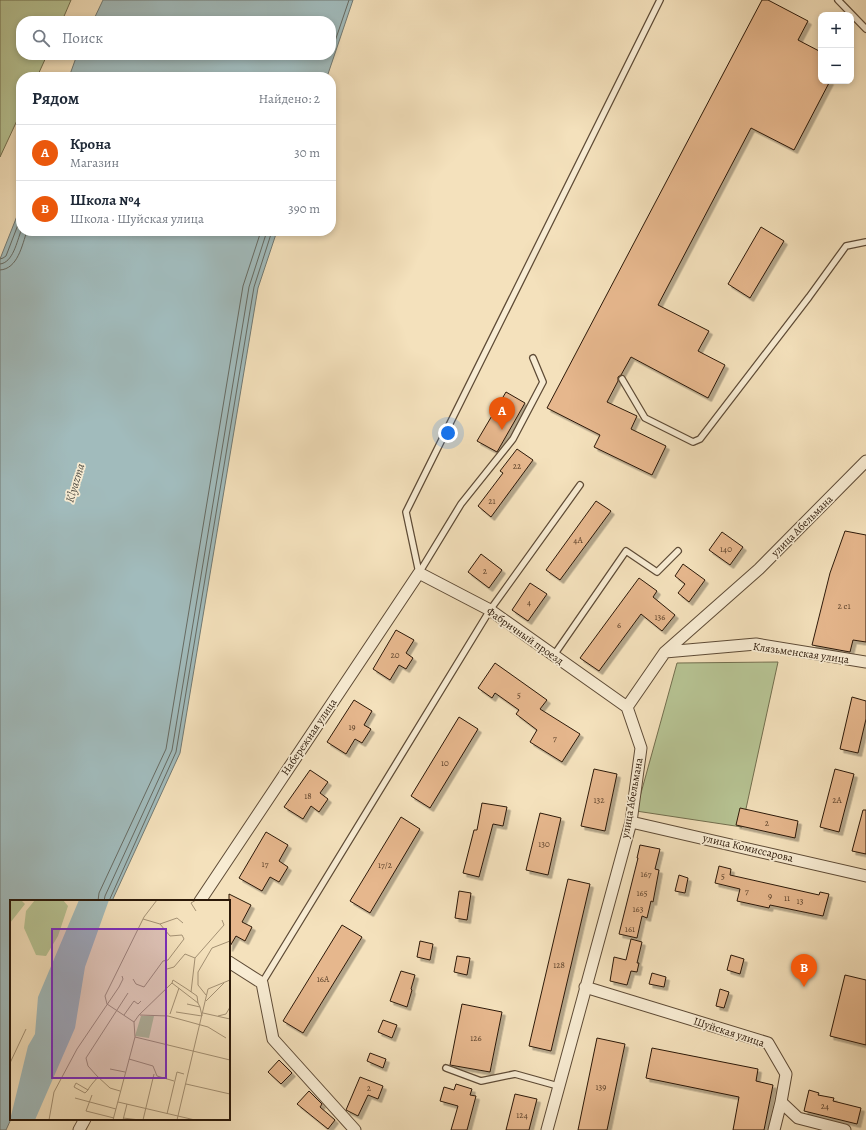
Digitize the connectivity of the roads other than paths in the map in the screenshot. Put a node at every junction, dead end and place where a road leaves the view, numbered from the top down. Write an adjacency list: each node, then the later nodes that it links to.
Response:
1 (660, 0): 10 (lane)
2 (838, 0): 3 (lane)
3 (866, 29)
4 (866, 242): 6 (lane)
5 (533, 358): 10 (lane)
6 (622, 379)
7 (866, 461): 12 (street, улица Абельмана)
8 (580, 485): 11 (lane)
9 (678, 552): 13 (lane)
10 (419, 573): 11 (street, Фабричный проезд); 18 (street, Набережная улица)
11 (490, 610): 13 (street, Фабричный проезд); 20 (lane)
12 (665, 652): 14 (street, Клязьменская улица); 15 (street, улица Абельмана)
13 (554, 655): 15 (street, Фабричный проезд)
14 (866, 662)
15 (627, 707): 16 (street, улица Абельмана)
16 (631, 822): 17 (street, улица Комиссарова); 21 (street, улица Абельмана)
17 (866, 876)
18 (201, 900)
19 (230, 963): 20 (street)
20 (262, 983): 26 (street)
21 (585, 987): 23 (street, улица Абельмана); 24 (street, Шуйская улица)
22 (446, 1068): 23 (lane)
23 (558, 1086): 28 (street, улица Абельмана)
24 (781, 1102): 29 (street, Шуйская улица); 30 (street)
25 (84, 1120): 27 (street)
26 (350, 1128)
27 (79, 1130)
28 (547, 1130)
29 (774, 1130)
30 (844, 1130)

